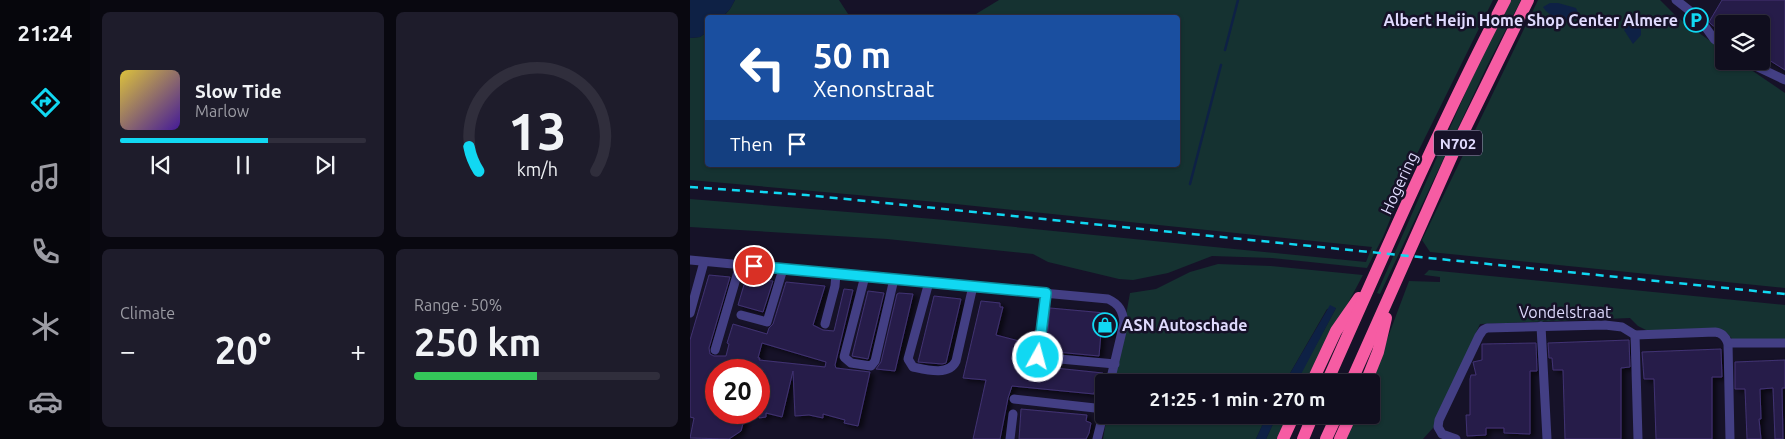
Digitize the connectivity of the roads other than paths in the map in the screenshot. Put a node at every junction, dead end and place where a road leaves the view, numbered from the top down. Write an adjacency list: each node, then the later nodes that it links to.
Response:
1 (1505, 0): 14 (highway, Hogering / N702)
2 (1528, 0): 17 (highway, N702)
3 (1676, 0): 4 (street)
4 (1715, 41)
5 (1764, 70): 6 (street)
6 (1785, 80)
7 (690, 260): 8 (street)
8 (704, 262): 9 (street); 19 (street)
9 (740, 265): 10 (street); 26 (street)
10 (783, 269): 11 (street); 20 (street)
11 (836, 274): 12 (street); 21 (street)
12 (865, 276): 13 (street); 13 (street)
13 (894, 279): 15 (street)
14 (1372, 280): 29 (highway, N702); 30 (highway, Hogering / N702)
15 (929, 282): 16 (street); 16 (street)
16 (973, 286): 18 (street)
17 (1392, 290): 31 (highway, N702); 32 (highway, N702)
18 (1046, 293): 27 (street); 27 (street)
19 (690, 312)
20 (741, 315)
21 (825, 324)
22 (1542, 326): 23 (street, Vondelstraat); 47 (street, Vondelstraat); 48 (street)
23 (1635, 335): 24 (street, Vondelstraat); 49 (street)
24 (1728, 343): 25 (street, Vondelstraat); 50 (street)
25 (1785, 343)
26 (715, 350)
27 (1114, 364): 28 (street)
28 (1112, 374)
29 (1316, 374)
30 (1331, 374)
31 (1355, 374)
32 (1369, 374)
33 (1014, 399): 34 (street)
34 (1095, 409)
35 (1014, 414): 41 (street)
36 (1101, 424): 42 (street)
37 (1290, 424): 43 (highway)
38 (1309, 424): 44 (highway)
39 (1332, 424): 45 (highway)
40 (1347, 424): 46 (highway)
41 (1010, 439)
42 (1097, 439)
43 (1283, 439)
44 (1303, 439)
45 (1326, 439)
46 (1340, 439)
47 (1456, 439)
48 (1547, 439)
49 (1638, 439)
50 (1730, 439)

